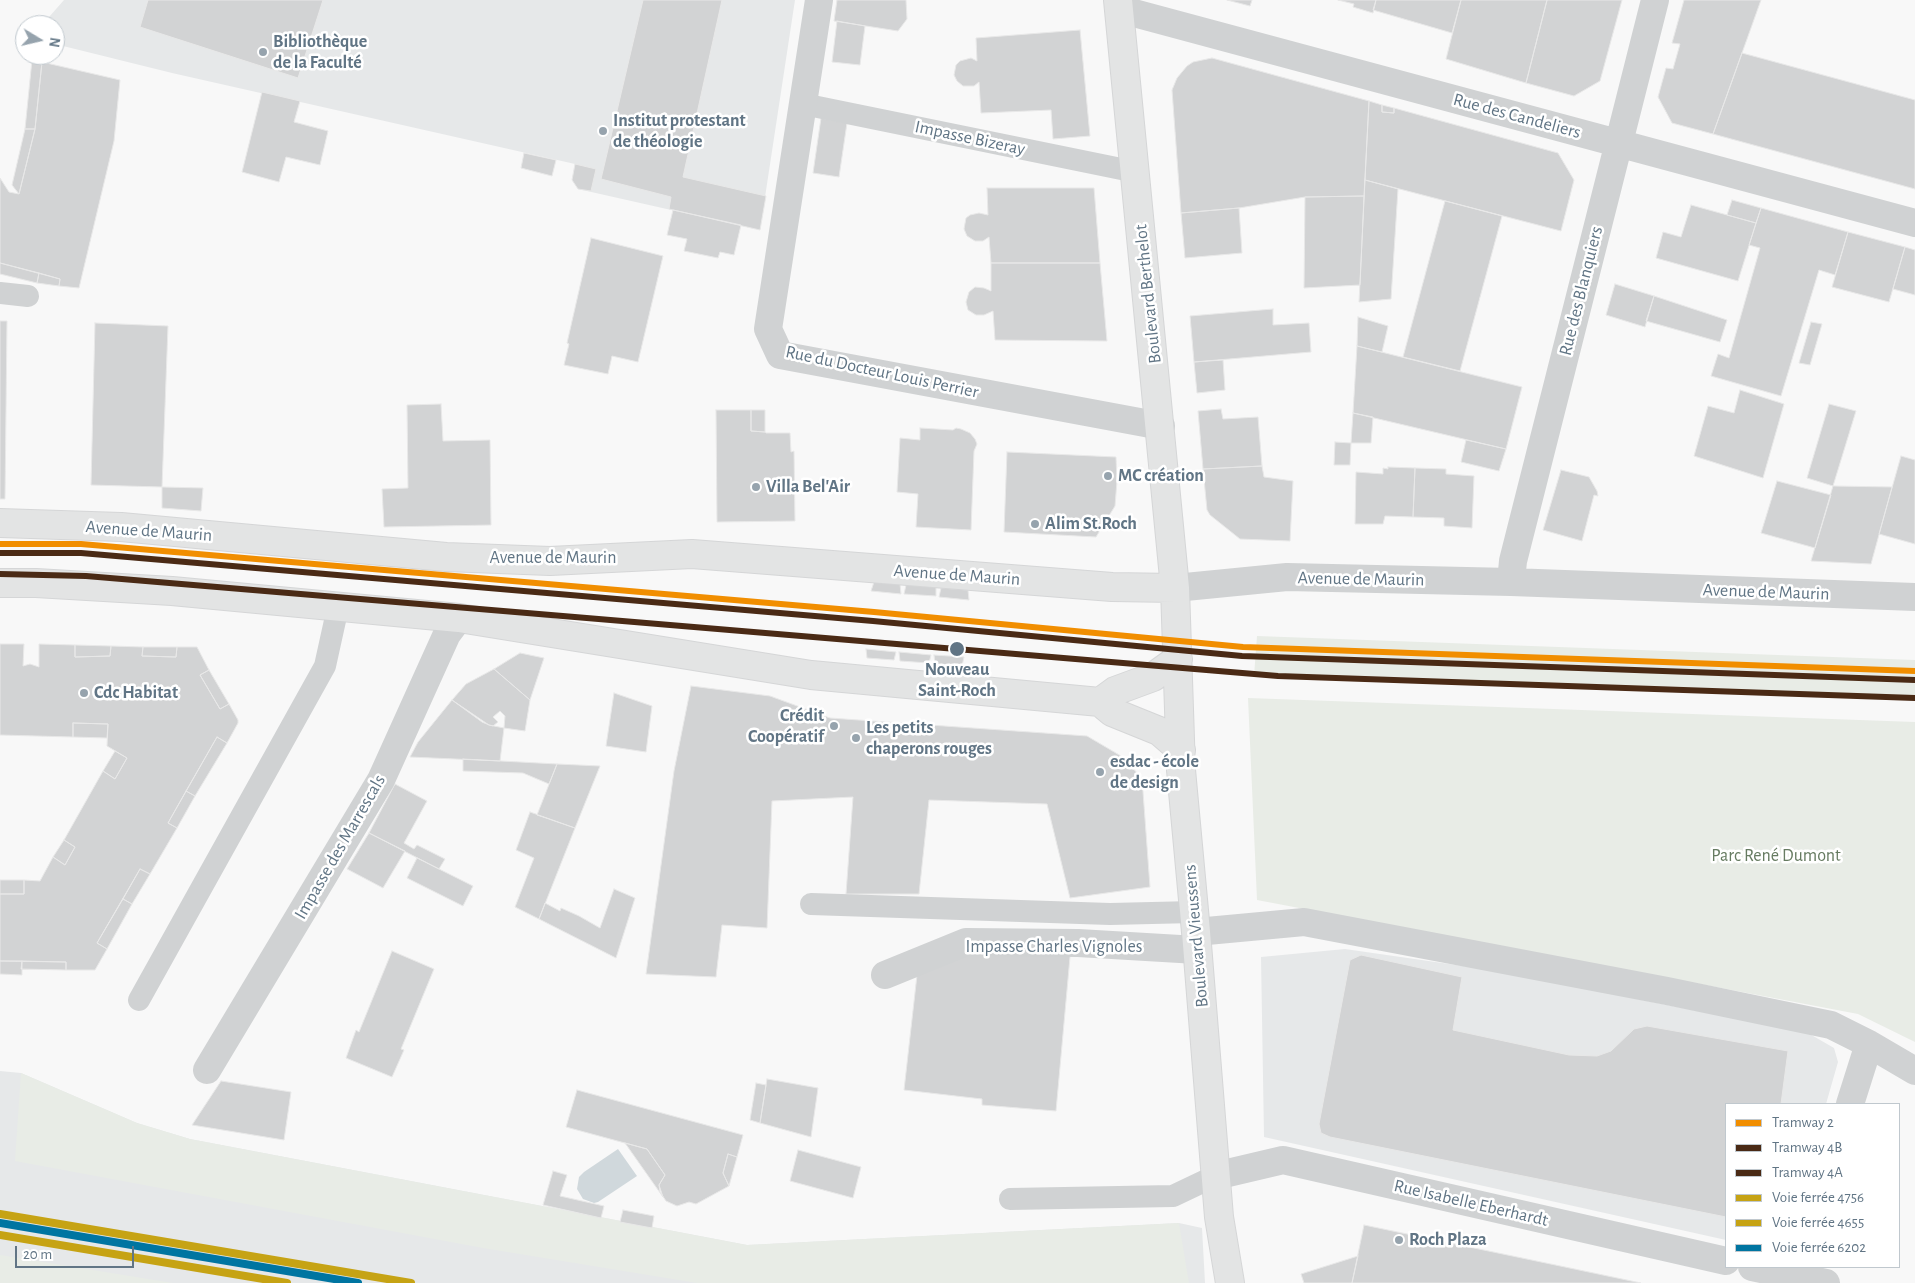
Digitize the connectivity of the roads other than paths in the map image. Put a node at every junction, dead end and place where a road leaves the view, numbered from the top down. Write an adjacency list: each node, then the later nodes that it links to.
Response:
1 (819, 0): 4 (street, Rue du Docteur Louis Perrier)
2 (1655, 0): 5 (street, Rue des Blanquiers)
3 (1119, 5): 5 (street, Rue des Candeliers); 6 (street, Boulevard Berthelot)
4 (803, 104): 6 (lane, Impasse Bizeray); 10 (street, Rue du Docteur Louis Perrier)
5 (1618, 143): 7 (street, Rue des Candeliers); 12 (street, Rue des Blanquiers)
6 (1136, 172): 10 (street, Boulevard Berthelot)
7 (1915, 223)
8 (0, 293): 9 (lane)
9 (28, 296)
10 (1161, 426): 14 (street, Boulevard Berthelot)
11 (0, 523): 14 (street, Avenue de Maurin)
12 (1511, 582): 14 (street, Avenue de Maurin); 15 (street, Avenue de Maurin)
13 (0, 583): 16 (street)
14 (1175, 588): 18 (street, Boulevard Vieussens)
15 (1915, 597)
16 (338, 606): 17 (street); 24 (lane)
17 (459, 618): 19 (street); 26 (street, Impasse des Marrescals)
18 (1178, 659): 19 (street); 20 (street, Boulevard Vieussens)
19 (1100, 702): 20 (street)
20 (1181, 750): 22 (street, Boulevard Vieussens)
21 (811, 904): 22 (lane)
22 (1196, 931): 23 (street, Impasse Charles Vignoles); 25 (street, Impasse Charles Vignoles); 29 (street, Boulevard Vieussens)
23 (885, 975)
24 (139, 1000)
25 (1869, 1044): 27 (street, Impasse Charles Vignoles); 28 (street)
26 (207, 1070)
27 (1915, 1071)
28 (1850, 1103)
29 (1215, 1176): 30 (lane); 31 (street, Rue Isabelle Eberhardt); 34 (street, Boulevard Vieussens)
30 (1010, 1199)
31 (1725, 1261)
32 (1761, 1268): 33 (street)
33 (1799, 1272): 35 (street)
34 (1230, 1283)
35 (1826, 1283)

